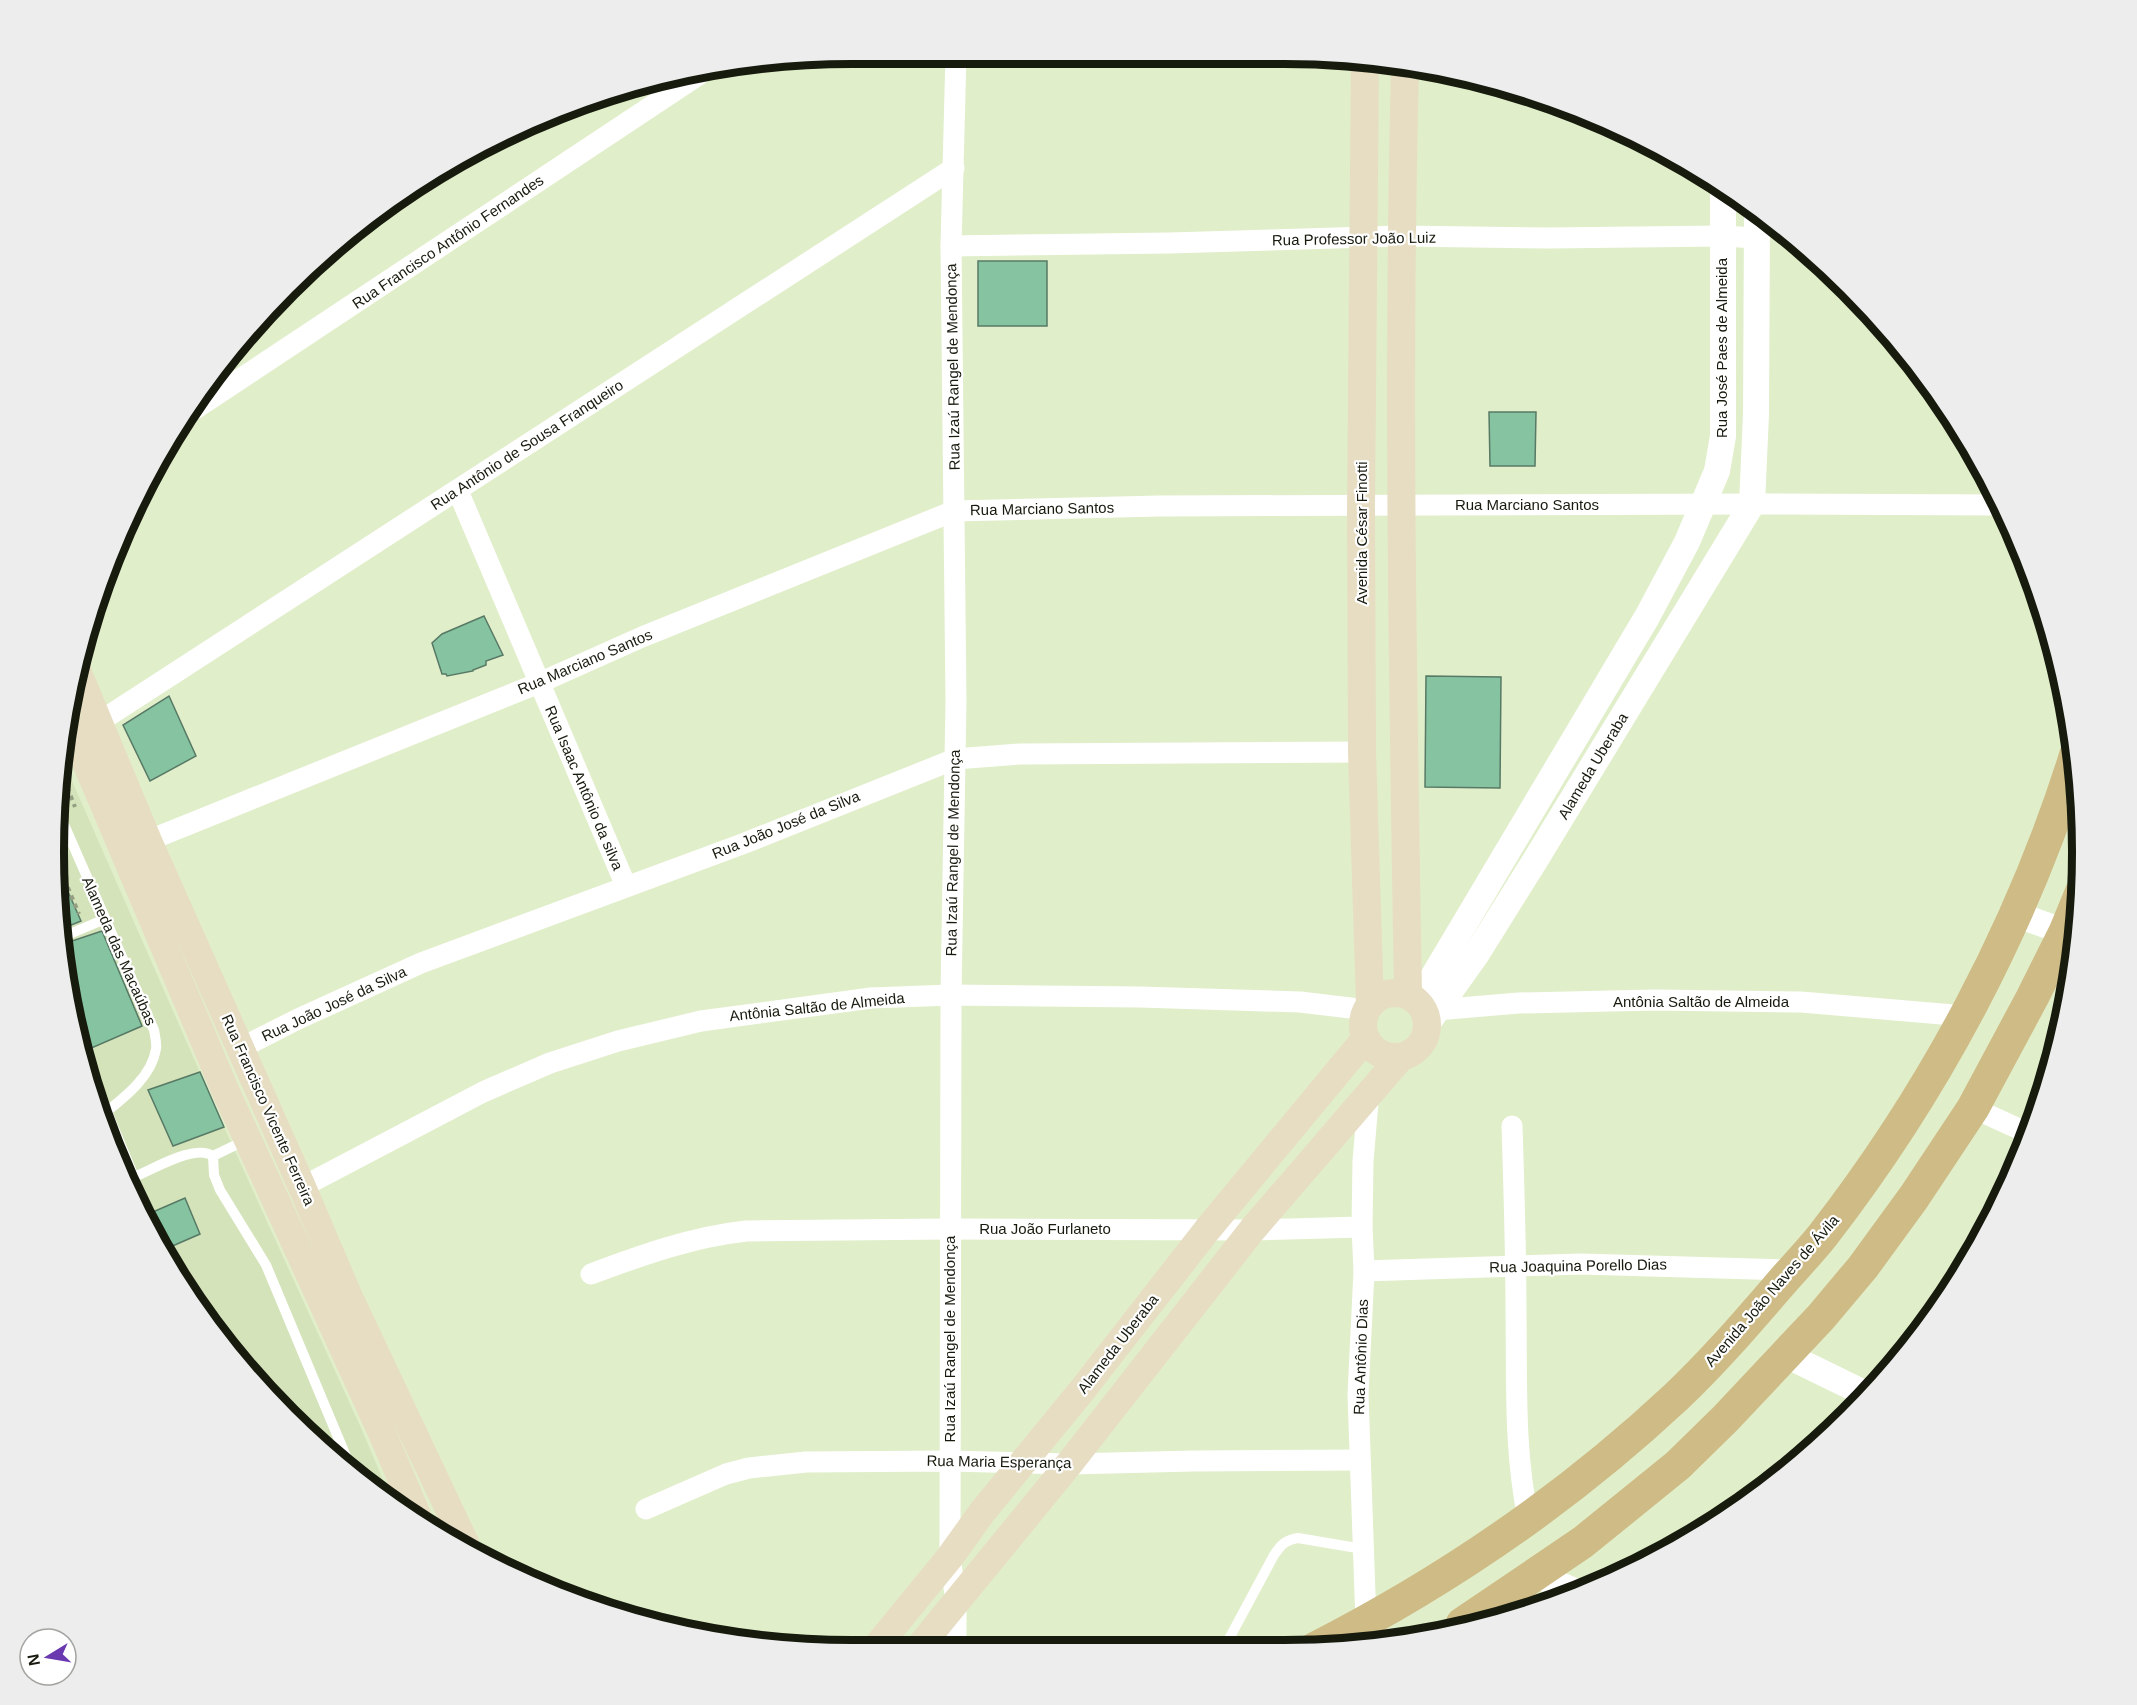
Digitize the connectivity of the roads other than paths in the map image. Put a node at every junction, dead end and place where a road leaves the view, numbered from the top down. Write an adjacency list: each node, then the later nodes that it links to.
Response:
1 (956, 64): 5 (street, Rua Izaú Rangel de Mendonça)
2 (1365, 69): 10 (main road, Avenida César Finotti)
3 (1405, 74): 8 (main road)
4 (687, 83): 12 (street, Rua Francisco Antônio Fernandes)
5 (954, 168): 11 (street, Rua Izaú Rangel de Mendonça); 13 (street, Rua Antônio de Sousa Franqueiro)
6 (1722, 197): 9 (street, Rua José Paes de Almeida)
7 (1757, 226): 9 (street, Rua Professor João Luiz); 14 (street)
8 (1401, 236): 9 (street, Rua Professor João Luiz); 10 (street, Rua Professor João Luiz); 15 (main road)
9 (1722, 236): 16 (street, Rua José Paes de Almeida)
10 (1364, 238): 11 (street, Rua Professor João Luiz); 17 (main road, Avenida César Finotti)
11 (951, 246): 19 (street, Rua Izaú Rangel de Mendonça)
12 (207, 401)
13 (458, 491): 20 (street, Rua Isaac Antônio da silva); 22 (street, Rua Antônio de Sousa Franqueiro)
14 (1752, 504): 16 (street, Rua Marciano Santos); 18 (street, Rua Marciano Santos); 37 (street, Alameda Uberaba)
15 (1401, 505): 16 (street, Rua Marciano Santos); 17 (street, Rua Marciano Santos); 37 (main road)
16 (1703, 505): 37 (street, Alameda Uberaba)
17 (1361, 506): 19 (street, Rua Marciano Santos); 24 (main road, Avenida César Finotti)
18 (1992, 506)
19 (954, 511): 20 (street, Rua Marciano Santos); 25 (street, Rua Izaú Rangel de Mendonça)
20 (539, 683): 28 (street, Rua Marciano Santos); 29 (street, Rua Isaac Antônio da silva)
21 (83, 685): 22 (main road, Rua Francisco Vicente Ferreira)
22 (99, 722): 28 (main road, Rua Francisco Vicente Ferreira)
23 (74, 734): 28 (main road, Rua Francisco Vicente Ferreira)
24 (1362, 752): 25 (street, Rua João José da Silva); 36 (main road, Avenida César Finotti)
25 (955, 759): 29 (street, Rua João José da Silva); 35 (street, Rua Izaú Rangel de Mendonça)
26 (2069, 776): 30 (main road, Avenida João Naves de Ávila)
27 (65, 835): 31 (lane, Alameda das Macaúbas)
28 (136, 846): 40 (main road, Rua Francisco Vicente Ferreira); 47 (main road, Rua Francisco Vicente Ferreira)
29 (626, 886): 40 (street, Rua João José da Silva)
30 (2015, 914): 33 (street); 38 (main road, Avenida João Naves de Ávila)
31 (105, 919): 32 (lane); 44 (lane, Alameda das Macaúbas)
32 (69, 934)
33 (2068, 939)
34 (2067, 945): 43 (main road)
35 (951, 995): 36 (street, Antônia Saltão de Almeida); 50 (street, Antônia Saltão de Almeida); 52 (street, Rua Izaú Rangel de Mendonça)
36 (1368, 1008): 37 (main road); 39 (main road)
37 (1422, 1008): 38 (street, Antônia Saltão de Almeida); 41 (main road, Alameda Uberaba)
38 (1965, 1016): 56 (main road, Avenida João Naves de Ávila)
39 (1366, 1038): 41 (main road); 53 (main road, Alameda Uberaba)
40 (240, 1048): 50 (main road, Rua Francisco Vicente Ferreira)
41 (1401, 1056): 42 (main road, Alameda Uberaba)
42 (1369, 1092): 51 (street, Rua Antônio Dias); 54 (main road, Alameda Uberaba)
43 (1973, 1108): 46 (street); 59 (main road)
44 (108, 1111)
45 (1512, 1126): 55 (street)
46 (2022, 1130)
47 (249, 1139): 48 (lane); 61 (main road, Rua Francisco Vicente Ferreira)
48 (213, 1156): 49 (lane); 62 (lane)
49 (135, 1177)
50 (302, 1187): 61 (main road, Rua Francisco Vicente Ferreira)
51 (1362, 1227): 54 (street, Rua João Furlaneto); 57 (street, Rua Antônio Dias)
52 (949, 1228): 53 (street, Rua João Furlaneto); 58 (street, Rua João Furlaneto); 64 (street, Rua Izaú Rangel de Mendonça)
53 (1208, 1230): 54 (street, Rua João Furlaneto); 65 (main road, Alameda Uberaba)
54 (1252, 1230): 66 (main road, Alameda Uberaba)
55 (1516, 1267): 56 (street, Rua Joaquina Porello Dias); 57 (street, Rua Joaquina Porello Dias); 69 (street)
56 (1792, 1270): 69 (main road, Avenida João Naves de Ávila)
57 (1364, 1271): 63 (street, Rua Antônio Dias)
58 (591, 1274)
59 (1786, 1355): 60 (street); 73 (main road)
60 (1860, 1391)
61 (394, 1427): 67 (main road, Rua Francisco Vicente Ferreira); 70 (main road, Rua Francisco Vicente Ferreira)
62 (346, 1455)
63 (1359, 1460): 66 (street, Rua Maria Esperança); 71 (street, Rua Antônio Dias)
64 (950, 1461): 65 (street, Rua Maria Esperança); 68 (street, Rua Maria Esperança); 72 (street, Rua Izaú Rangel de Mendonça)
65 (1022, 1464): 66 (street, Rua Maria Esperança); 72 (main road, Alameda Uberaba)
66 (1069, 1464): 75 (main road, Alameda Uberaba)
67 (415, 1508)
68 (646, 1509)
69 (1528, 1518): 77 (main road, Avenida João Naves de Ávila)
70 (461, 1537)
71 (1363, 1549): 77 (street, Rua Antônio Dias); 82 (lane)
72 (950, 1557): 75 (street, Rua Izaú Rangel de Mendonça); 79 (main road, Alameda Uberaba)
73 (1536, 1575): 74 (street); 76 (main road)
74 (1567, 1588)
75 (956, 1602): 80 (main road, Alameda Uberaba); 81 (street, Rua Izaú Rangel de Mendonça)
76 (1472, 1618)
77 (1366, 1623): 78 (main road, Avenida João Naves de Ávila)
78 (1334, 1639)
79 (882, 1640)
80 (925, 1640)
81 (956, 1640)
82 (1228, 1640)

